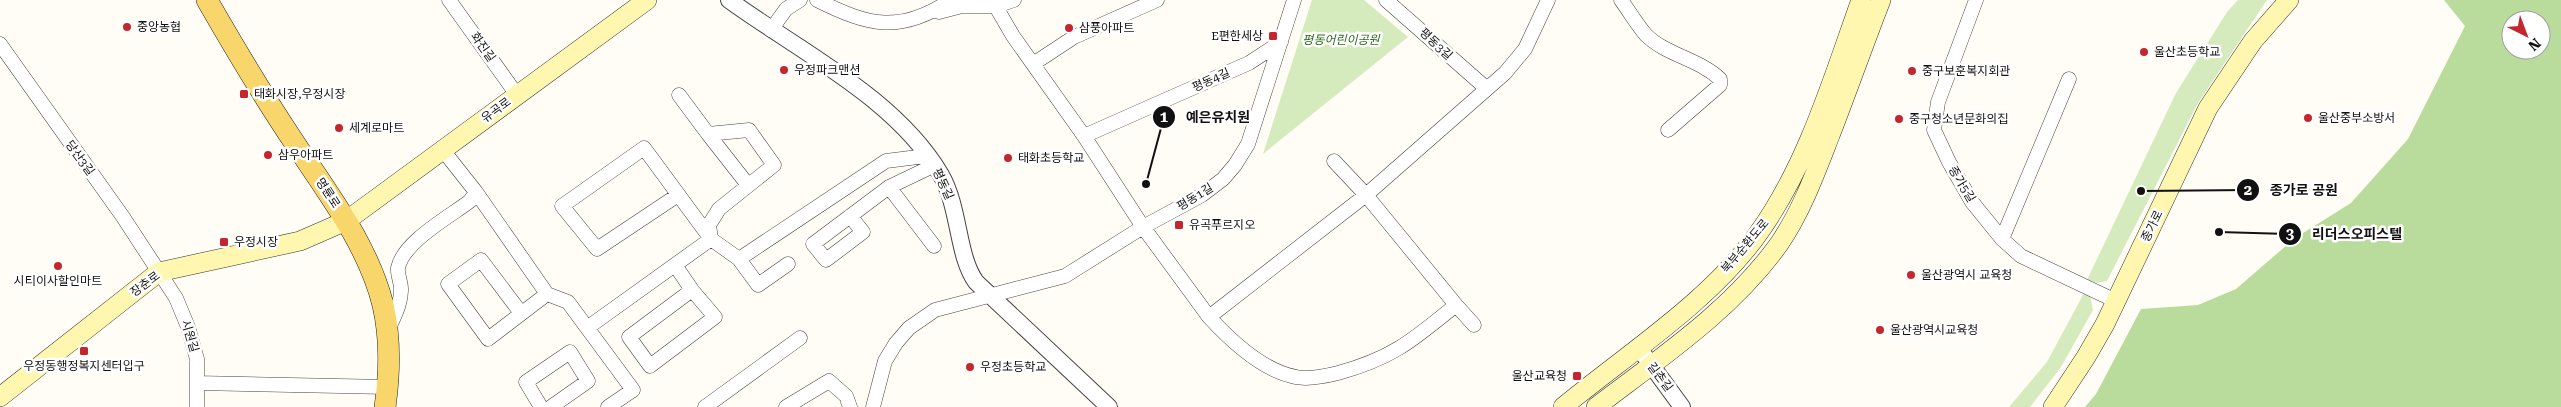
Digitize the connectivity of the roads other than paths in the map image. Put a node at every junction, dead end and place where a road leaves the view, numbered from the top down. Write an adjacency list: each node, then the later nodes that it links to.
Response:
1 (206, 0): 43 (main road, 명륜로)
2 (449, 0): 29 (street, 화진길)
3 (647, 0): 29 (main road, 유곡로)
4 (729, 0): 23 (street, 평동길)
5 (800, 0): 20 (street)
6 (818, 0): 21 (street)
7 (951, 0): 21 (street)
8 (1014, 0): 19 (street)
9 (1158, 0): 26 (street)
10 (1294, 0): 24 (street, 평동1길)
11 (1386, 0): 28 (street, 평동3길)
12 (1548, 0): 28 (street)
13 (1621, 0): 31 (street)
14 (1861, 0): 63 (main road, 북부순환도로)
15 (1881, 0): 22 (main road, 북부순환도로)
16 (1886, 0): 22 (main road)
17 (1976, 0): 46 (street, 종가5길)
18 (2289, 0): 55 (main road, 종가로)
19 (994, 3): 21 (street); 26 (street)
20 (785, 5): 23 (street)
21 (926, 15)
22 (1871, 26): 64 (main road, 북부순환도로)
23 (771, 30): 35 (street, 평동길)
24 (1281, 42): 33 (street, 평동4길); 44 (street, 평동1길)
25 (0, 44): 51 (street, 당산3길)
26 (1033, 64): 33 (street)
27 (2070, 79): 46 (street)
28 (1486, 88): 41 (street)
29 (516, 95): 34 (main road, 유곡로)
30 (678, 95): 32 (street)
31 (1668, 130)
32 (708, 134): 37 (street); 37 (street)
33 (1084, 136): 44 (street)
34 (442, 149): 39 (street); 43 (main road, 유곡로)
35 (930, 161): 38 (street); 48 (street); 54 (street, 평동길)
36 (1334, 161): 41 (street)
37 (748, 185): 45 (street)
38 (889, 186): 42 (street); 47 (street)
39 (476, 192): 53 (street); 61 (street)
40 (678, 195): 40 (street); 45 (street)
41 (1366, 195): 56 (street); 58 (street)
42 (850, 216)
43 (346, 221): 51 (main road, 장춘로); 61 (main road, 명륜로)
44 (1143, 227): 54 (street, 평동1길); 58 (street)
45 (711, 239): 48 (street); 50 (street)
46 (2002, 239): 55 (street, 종가5길)
47 (934, 246)
48 (739, 259): 49 (street)
49 (788, 264)
50 (674, 266): 52 (street); 60 (street)
51 (159, 272): 65 (street, 시원길); 66 (main road, 장춘로)
52 (692, 290): 52 (street)
53 (547, 294): 57 (street); 60 (street)
54 (992, 297): 77 (street, 평동1길); 78 (street, 평동길)
55 (2116, 302): 81 (main road, 종가로)
56 (1456, 305): 58 (street); 59 (street)
57 (522, 313): 57 (street)
58 (1209, 317)
59 (1474, 325)
60 (587, 328): 73 (street)
61 (388, 332): 67 (main road, 명륜로)
62 (800, 338): 74 (street)
63 (1638, 347): 64 (street, 길촌길); 68 (main road, 북부순환도로)
64 (1651, 365): 69 (main road, 북부순환도로); 80 (street, 길촌길)
65 (197, 383): 67 (street); 70 (street, 시원길)
66 (0, 397)
67 (387, 397)
68 (1569, 402): 79 (main road, 북부순환도로)
69 (1599, 406)
70 (198, 407)
71 (542, 407): 72 (street)
72 (551, 407)
73 (608, 407)
74 (705, 407)
75 (786, 407): 76 (street)
76 (850, 407)
77 (873, 407)
78 (1109, 407)
79 (1557, 407)
80 (1682, 407)
81 (2053, 407)

